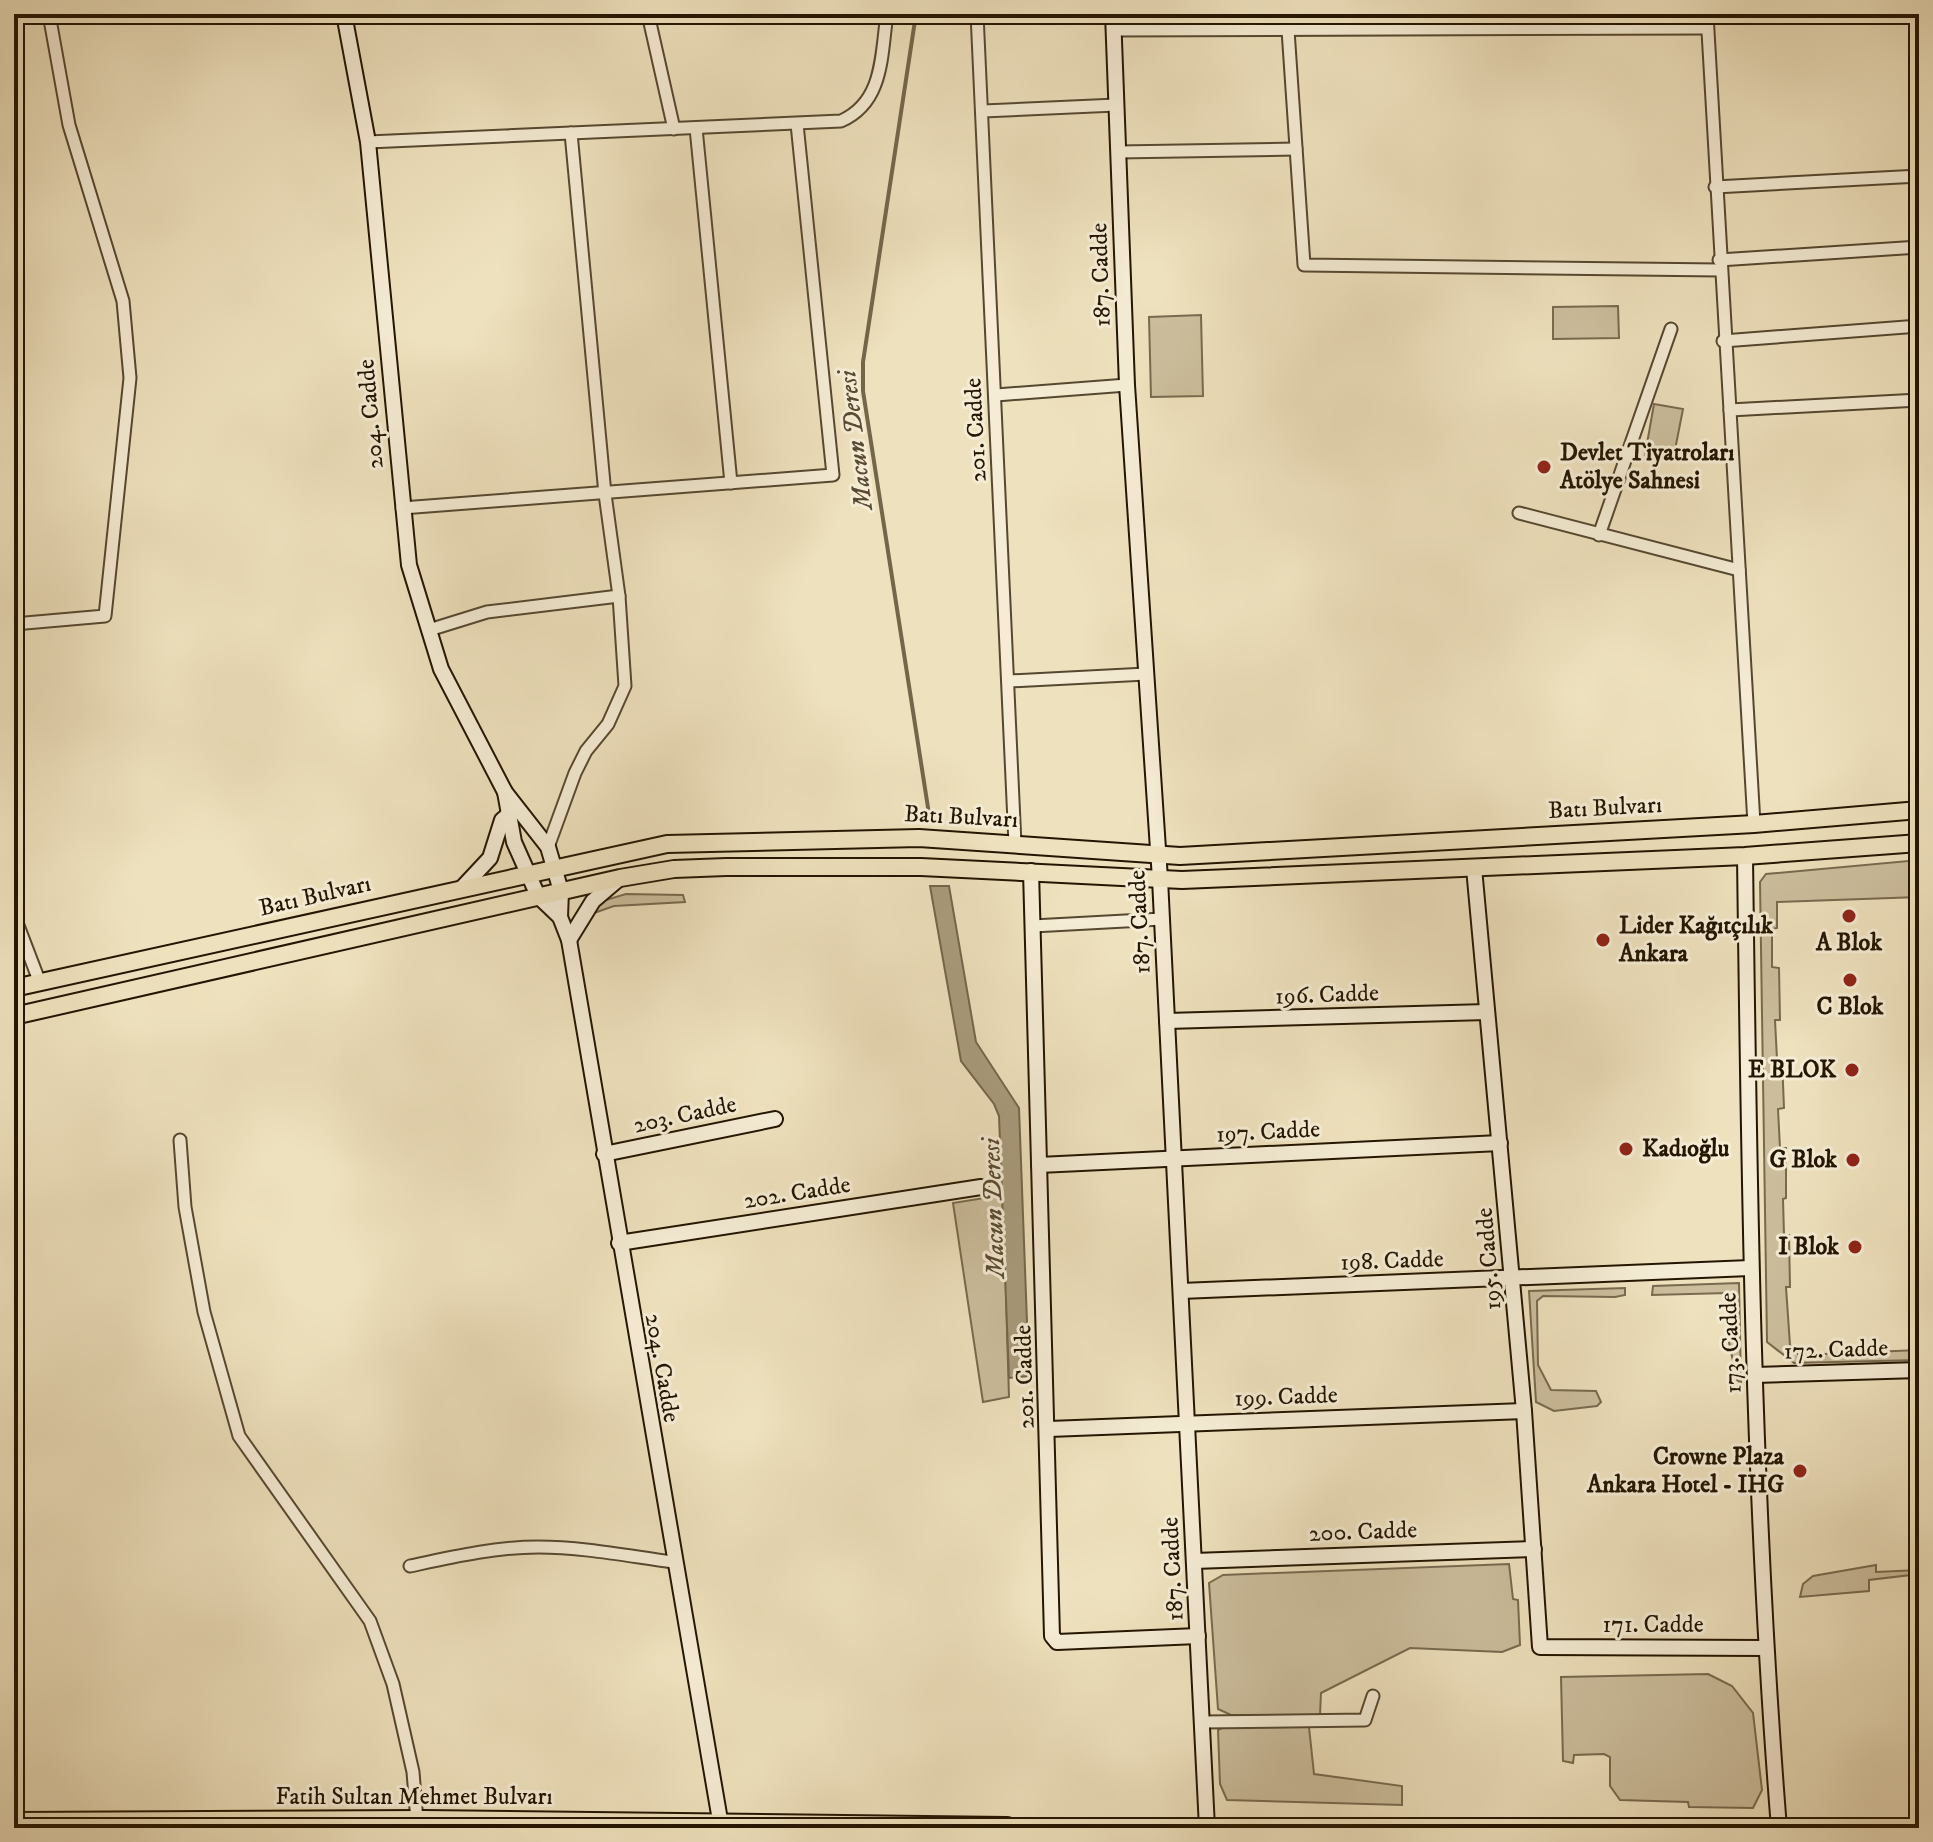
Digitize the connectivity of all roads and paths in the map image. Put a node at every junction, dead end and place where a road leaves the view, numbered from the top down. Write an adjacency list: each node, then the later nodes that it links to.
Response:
1 (49, 14): 38 (street)
2 (344, 14): 17 (street, 204. Cadde)
3 (648, 14): 15 (street)
4 (887, 14): 13 (street)
5 (977, 14): 12 (street, 201. Cadde)
6 (1113, 14): 9 (street, 187. Cadde)
7 (1707, 14): 8 (street)
8 (1707, 28): 10 (street); 21 (street)
9 (1113, 30): 10 (street); 11 (street, 187. Cadde)
10 (1288, 30): 18 (street)
11 (1116, 105): 12 (street); 19 (street, 187. Cadde)
12 (983, 111): 28 (street, 201. Cadde)
13 (797, 124): 14 (street); 31 (street)
14 (696, 128): 15 (street); 31 (street)
15 (674, 129): 16 (street)
16 (571, 133): 17 (street); 32 (street)
17 (368, 142): 33 (street, 204. Cadde)
18 (1296, 149): 19 (street); 23 (street)
19 (1118, 152): 27 (street, 187. Cadde)
20 (1919, 176): 21 (street)
21 (1715, 187): 23 (street)
22 (1919, 247): 23 (street)
23 (1720, 265): 26 (street)
24 (1919, 326): 26 (street)
25 (1671, 329): 35 (street)
26 (1723, 341): 30 (street)
27 (1127, 385): 28 (street); 40 (street, 187. Cadde)
28 (996, 395): 41 (street, 201. Cadde)
29 (1919, 400): 30 (street)
30 (1730, 410): 36 (street)
31 (731, 483): 32 (street)
32 (605, 494): 33 (street); 37 (street)
33 (402, 508): 39 (street, 204. Cadde)
34 (1519, 513): 35 (street)
35 (1599, 535): 36 (street)
36 (1739, 570): 45 (street)
37 (619, 596): 39 (street); 48 (street)
38 (14, 624)
39 (429, 630): 42 (street, 204. Cadde)
40 (1146, 674): 41 (street); 49 (street, 187. Cadde)
41 (1010, 681): 47 (street, 201. Cadde)
42 (505, 792): 44 (street, 204. Cadde); 48 (street, 204. Cadde)
43 (1919, 810): 45 (main road, Batı Bulvarı)
44 (509, 814): 54 (street, 204. Cadde); 57 (street)
45 (1754, 824): 49 (main road, Batı Bulvarı)
46 (1919, 843): 50 (main road, Batı Bulvarı)
47 (1015, 844): 49 (main road, Batı Bulvarı); 51 (main road, Batı Bulvarı)
48 (548, 847): 51 (street, 204. Cadde)
49 (1159, 854): 56 (street, 187. Cadde)
50 (1745, 856): 52 (main road, Batı Bulvarı); 78 (street, 173. Cadde)
51 (554, 867): 54 (main road, Batı Bulvarı); 58 (street, 204. Cadde)
52 (1474, 868): 56 (main road, Batı Bulvarı); 67 (street, 195. Cadde)
53 (1031, 871): 55 (main road, Batı Bulvarı); 56 (main road, Batı Bulvarı); 63 (street, 201. Cadde)
54 (528, 873): 57 (main road, Batı Bulvarı); 59 (street, 204. Cadde)
55 (620, 878): 58 (main road, Batı Bulvarı); 64 (street)
56 (1160, 879): 62 (street, 187. Cadde)
57 (462, 888): 65 (main road, Batı Bulvarı)
58 (561, 891): 59 (main road, Batı Bulvarı); 61 (street, 204. Cadde)
59 (538, 896): 61 (street, 204. Cadde); 68 (main road, Batı Bulvarı)
60 (14, 915): 65 (street)
61 (560, 917): 64 (street, 204. Cadde)
62 (1162, 919): 63 (street); 69 (street, 187. Cadde)
63 (1033, 926): 75 (street, 201. Cadde)
64 (569, 940): 73 (street, 204. Cadde)
65 (40, 983): 66 (main road, Batı Bulvarı)
66 (14, 988)
67 (1487, 1012): 69 (street, 196. Cadde); 72 (street, 195. Cadde)
68 (14, 1016)
69 (1167, 1021): 74 (street, 187. Cadde)
70 (775, 1119): 73 (street, 203. Cadde)
71 (180, 1140): 95 (street)
72 (1500, 1143): 74 (street, 197. Cadde); 79 (street, 195. Cadde)
73 (604, 1154): 77 (street, 204. Cadde)
74 (1174, 1158): 75 (street, 197. Cadde); 80 (street, 187. Cadde)
75 (1039, 1165): 85 (street, 201. Cadde)
76 (981, 1187): 77 (street, 202. Cadde)
77 (619, 1243): 88 (street, 204. Cadde)
78 (1750, 1268): 79 (street, 198. Cadde); 82 (street, 173. Cadde)
79 (1513, 1278): 80 (street, 198. Cadde); 83 (street, 195. Cadde)
80 (1181, 1291): 84 (street, 187. Cadde)
81 (1919, 1370): 82 (street, 172. Cadde)
82 (1755, 1375): 92 (street, 173. Cadde)
83 (1524, 1411): 84 (street, 199. Cadde); 86 (street, 195. Cadde)
84 (1187, 1422): 85 (street, 199. Cadde); 87 (street, 187. Cadde)
85 (1049, 1429): 90 (street, 201. Cadde)
86 (1534, 1549): 87 (street, 200. Cadde); 91 (street, 195. Cadde)
87 (1194, 1561): 90 (street, 187. Cadde)
88 (673, 1562): 89 (street); 97 (street, 204. Cadde)
89 (410, 1566)
90 (1198, 1636): 94 (street, 187. Cadde)
91 (1540, 1647): 92 (street, 171. Cadde)
92 (1765, 1648): 100 (street, 173. Cadde)
93 (1373, 1696): 94 (street)
94 (1202, 1722): 99 (street, 187. Cadde)
95 (417, 1821): 96 (highway, Fatih Sultan Mehmet Bulvarı); 97 (highway, Fatih Sultan Mehmet Bulvarı)
96 (14, 1823)
97 (721, 1826): 98 (highway, Fatih Sultan Mehmet Bulvarı)
98 (1007, 1828)
99 (1207, 1828)
100 (1779, 1828)

